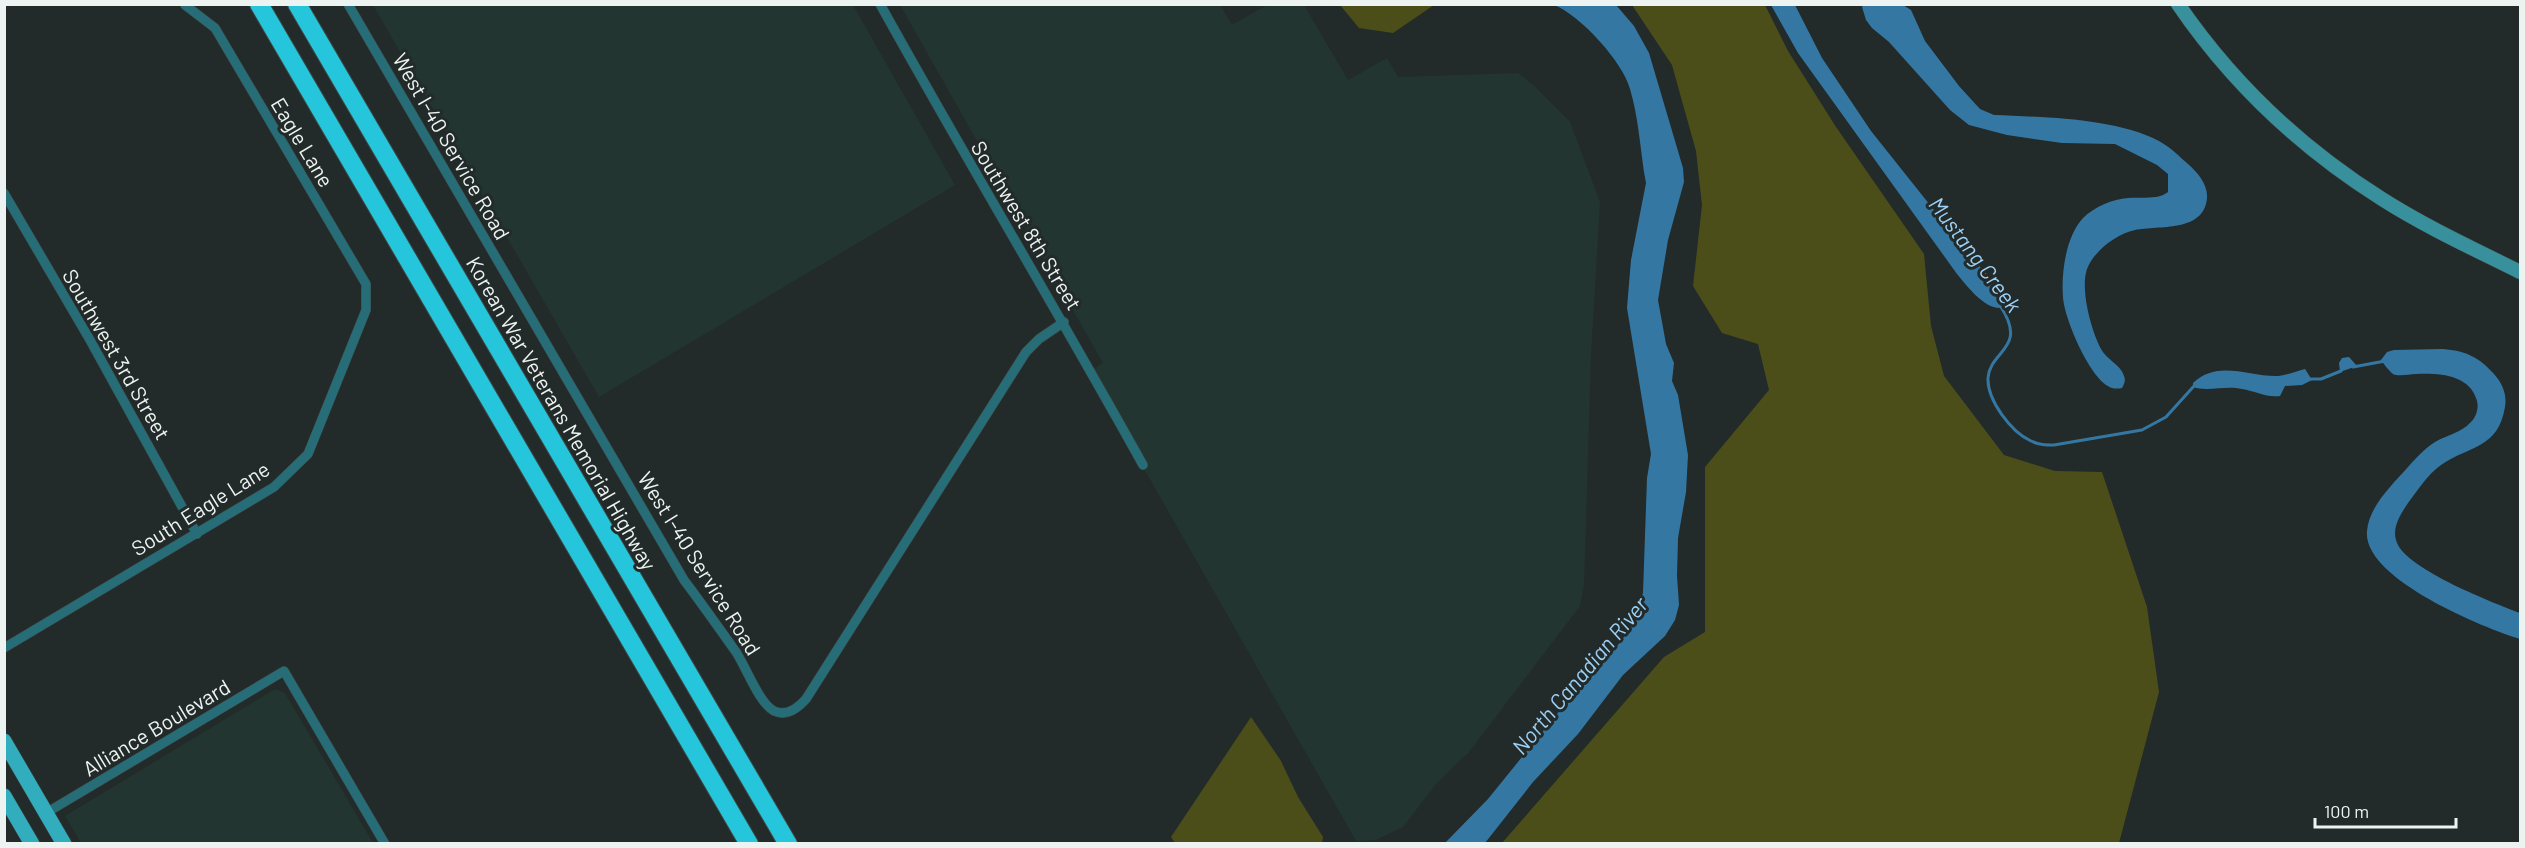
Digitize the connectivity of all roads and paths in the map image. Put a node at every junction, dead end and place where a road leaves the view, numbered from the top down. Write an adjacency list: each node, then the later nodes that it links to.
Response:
1 (259, 4): 20 (highway)
2 (297, 4): 21 (highway, Korean War Veterans Memorial Highway)
3 (348, 4): 10 (street, West I-40 Service Road)
4 (880, 4): 10 (street, Southwest 8th Street)
5 (2178, 4): 8 (main road)
6 (185, 5): 9 (street, Eagle Lane)
7 (4, 193): 12 (street, Southwest 3rd Street)
8 (2520, 272)
9 (366, 310): 12 (street, South Eagle Lane)
10 (1064, 322): 11 (street, Southwest 8th Street)
11 (1143, 465)
12 (197, 534): 13 (street, South Eagle Lane)
13 (4, 648)
14 (6, 749): 16 (main road)
15 (4, 796): 17 (main road)
16 (46, 813): 18 (main road); 19 (street, Alliance Boulevard)
17 (32, 843)
18 (63, 843)
19 (385, 843)
20 (749, 843)
21 (788, 843)

